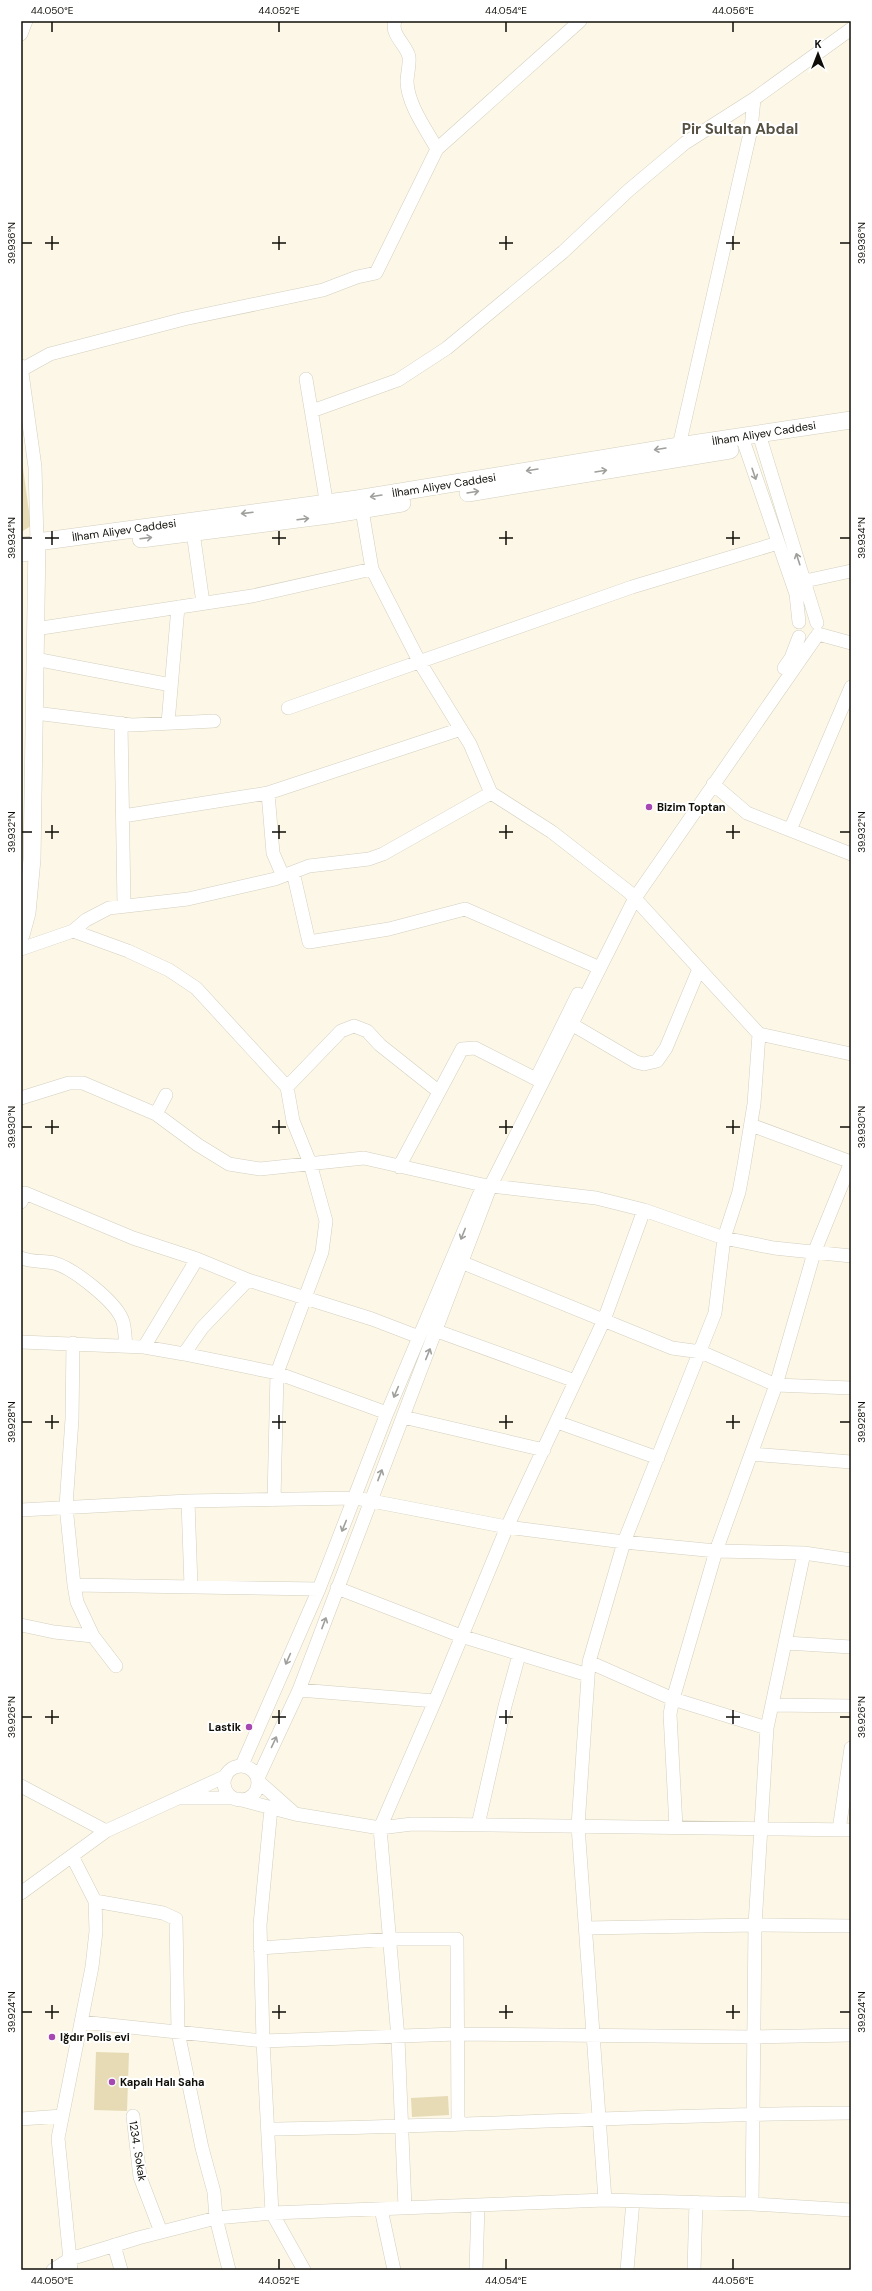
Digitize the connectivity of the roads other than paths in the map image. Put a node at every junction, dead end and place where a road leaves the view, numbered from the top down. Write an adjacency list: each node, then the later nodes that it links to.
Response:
1 (26, 21): 5 (street)
2 (395, 21): 7 (street)
3 (580, 21): 7 (street)
4 (851, 29): 6 (street)
5 (21, 34)
6 (754, 99): 10 (street); 15 (street)
7 (437, 149): 8 (street)
8 (21, 368): 20 (street)
9 (306, 379): 10 (street)
10 (312, 411): 17 (street)
11 (851, 420): 13 (main road, İlham Aliyev Caddesi)
12 (851, 431): 13 (main road, İlham Aliyev Caddesi)
13 (761, 440): 14 (main road, İlham Aliyev Caddesi); 24 (street, one-way to 13)
14 (744, 442): 15 (main road, İlham Aliyev Caddesi); 16 (main road, İlham Aliyev Caddesi, one-way to 14); 19 (street, one-way to 19)
15 (679, 446): 16 (main road, İlham Aliyev Caddesi, one-way to 16)
16 (359, 505): 17 (main road, İlham Aliyev Caddesi); 22 (street)
17 (328, 509): 18 (main road, İlham Aliyev Caddesi, one-way to 17); 20 (main road, İlham Aliyev Caddesi, one-way to 20)
18 (193, 532): 20 (main road, İlham Aliyev Caddesi, one-way to 18); 25 (street)
19 (778, 543): 27 (street); 33 (street)
20 (32, 546): 21 (street); 28 (main road)
21 (21, 555)
22 (372, 569): 25 (street); 33 (street)
23 (851, 571): 24 (street)
24 (805, 581): 29 (street)
25 (203, 604): 26 (street)
26 (178, 607): 28 (street); 34 (street)
27 (799, 622): 29 (street); 30 (street)
28 (35, 629): 32 (main road)
29 (817, 631): 30 (street); 31 (street); 42 (street)
30 (799, 637): 49 (street)
31 (851, 643)
32 (35, 659): 34 (street); 37 (main road)
33 (419, 661): 36 (street); 41 (street)
34 (171, 685): 40 (street)
35 (851, 687): 46 (street)
36 (288, 708)
37 (35, 713): 39 (street); 52 (main road)
38 (214, 721): 40 (street)
39 (121, 723): 40 (street); 45 (street)
40 (168, 723)
41 (460, 729): 43 (street); 44 (street)
42 (713, 784): 46 (street); 49 (street)
43 (268, 793): 45 (street); 48 (street)
44 (491, 793): 48 (street); 49 (street)
45 (123, 816): 50 (street)
46 (790, 830): 47 (street)
47 (851, 854)
48 (288, 874): 50 (street); 54 (street)
49 (632, 895): 54 (street); 55 (street); 56 (street)
50 (124, 906): 51 (street)
51 (72, 931): 53 (street); 60 (street)
52 (21, 935)
53 (21, 949)
54 (593, 965): 59 (street)
55 (699, 969): 56 (street); 57 (street)
56 (573, 1025): 69 (street)
57 (759, 1034): 58 (street); 65 (street)
58 (851, 1054)
59 (536, 1079): 61 (street); 69 (street)
60 (287, 1087): 61 (street); 67 (street)
61 (438, 1092): 68 (street)
62 (166, 1095): 64 (street)
63 (21, 1098): 64 (street)
64 (156, 1114): 67 (street)
65 (750, 1125): 66 (street); 72 (street)
66 (851, 1162): 73 (street)
67 (310, 1163): 68 (street); 79 (street)
68 (399, 1167): 69 (street)
69 (487, 1185): 71 (street); 77 (street)
70 (21, 1202): 76 (street)
71 (644, 1210): 72 (street); 80 (street)
72 (724, 1238): 73 (street); 87 (street)
73 (814, 1253): 74 (street); 91 (street)
74 (851, 1256)
75 (21, 1258): 85 (street)
76 (197, 1259): 78 (street); 86 (street)
77 (457, 1261): 80 (street); 81 (street); 82 (street)
78 (248, 1280): 79 (street); 88 (street)
79 (305, 1300): 82 (street); 89 (street)
80 (604, 1320): 87 (street); 90 (street)
81 (437, 1331): 90 (street); 94 (street, one-way to 81)
82 (419, 1337): 93 (street, one-way to 93)
83 (21, 1342): 84 (street)
84 (73, 1343): 85 (street); 104 (street)
85 (126, 1346): 86 (street)
86 (144, 1346): 88 (street)
87 (702, 1352): 91 (street); 98 (street)
88 (184, 1354): 89 (street)
89 (277, 1373): 93 (street); 101 (street)
90 (575, 1381): 95 (street)
91 (776, 1385): 92 (street); 97 (street)
92 (851, 1388)
93 (387, 1413): 100 (street)
94 (403, 1417): 96 (street); 102 (street, one-way to 94)
95 (557, 1422): 96 (street); 98 (street)
96 (544, 1450): 106 (street)
97 (751, 1454): 99 (street); 108 (street)
98 (658, 1458): 107 (street)
99 (851, 1462)
100 (356, 1498): 101 (street); 102 (street); 114 (street, one-way to 114)
101 (274, 1500): 103 (street)
102 (370, 1500): 106 (street); 113 (street)
103 (188, 1501): 104 (street); 112 (street)
104 (66, 1506): 105 (street); 111 (street)
105 (21, 1510)
106 (507, 1527): 107 (street); 117 (street)
107 (624, 1542): 108 (street); 122 (street)
108 (716, 1551): 109 (street); 124 (street)
109 (804, 1553): 110 (street); 118 (street)
110 (851, 1560)
111 (74, 1585): 112 (street); 116 (street)
112 (191, 1586): 114 (street)
113 (337, 1588): 117 (street); 123 (street, one-way to 113)
114 (318, 1589): 130 (street, one-way to 130)
115 (21, 1625): 116 (street)
116 (93, 1636): 121 (street)
117 (460, 1636): 120 (street); 125 (street)
118 (786, 1643): 119 (street); 126 (street)
119 (851, 1647)
120 (519, 1655): 122 (street); 138 (street)
121 (116, 1666)
122 (588, 1668): 124 (street); 139 (street)
123 (299, 1690): 125 (street); 132 (street, one-way to 123)
124 (673, 1699): 128 (street); 140 (street)
125 (435, 1701): 141 (street)
126 (772, 1705): 127 (street); 128 (street)
127 (851, 1706)
128 (767, 1728): 142 (street)
129 (851, 1748): 143 (street)
130 (242, 1765): 131 (street); 132 (street)
131 (226, 1776): 134 (street); 135 (street)
132 (258, 1780): 135 (street); 137 (street)
133 (21, 1786): 144 (street)
134 (173, 1798): 135 (street); 144 (street)
135 (236, 1799): 136 (street)
136 (271, 1808): 137 (street); 152 (street)
137 (295, 1814): 141 (street)
138 (478, 1825): 139 (street); 141 (street)
139 (578, 1826): 140 (street); 150 (street)
140 (676, 1827): 142 (street)
141 (380, 1828): 151 (street)
142 (760, 1828): 143 (street); 148 (street)
143 (845, 1830)
144 (106, 1831): 145 (street)
145 (72, 1856): 146 (street); 147 (street)
146 (21, 1893)
147 (95, 1902): 153 (street); 154 (street)
148 (755, 1925): 149 (street); 150 (street); 158 (street)
149 (851, 1926)
150 (586, 1928): 157 (street)
151 (391, 1939): 152 (street); 155 (street); 159 (street)
152 (260, 1948): 160 (street)
153 (81, 2022): 154 (street); 163 (street)
154 (178, 2032): 160 (street); 179 (street)
155 (457, 2034): 157 (street); 159 (street); 167 (street)
156 (851, 2035): 158 (street)
157 (594, 2036): 158 (street); 165 (street)
158 (754, 2037): 162 (street)
159 (398, 2038): 160 (street); 168 (street)
160 (263, 2041): 169 (street)
161 (851, 2113): 162 (street)
162 (755, 2114): 165 (street); 173 (street)
163 (62, 2116): 166 (street); 182 (street)
164 (133, 2116): 180 (street, 1234 . Sokak)
165 (600, 2118): 167 (street); 170 (street)
166 (21, 2119)
167 (458, 2123): 168 (street)
168 (402, 2128): 169 (street); 175 (street)
169 (268, 2129): 178 (street)
170 (605, 2200): 171 (street); 174 (street)
171 (633, 2200): 172 (street); 189 (street)
172 (696, 2202): 173 (street); 190 (street)
173 (752, 2204): 177 (street)
174 (478, 2205): 175 (street); 188 (street)
175 (406, 2208): 176 (street)
176 (381, 2210): 178 (street); 187 (street)
177 (851, 2210)
178 (272, 2213): 179 (street); 186 (street)
179 (216, 2218): 180 (street); 185 (street)
180 (161, 2232): 181 (street)
181 (114, 2245): 182 (street); 184 (street)
182 (70, 2264): 183 (street)
183 (53, 2270)
184 (121, 2270)
185 (229, 2270)
186 (304, 2270)
187 (394, 2270)
188 (476, 2270)
189 (627, 2270)
190 (694, 2270)

